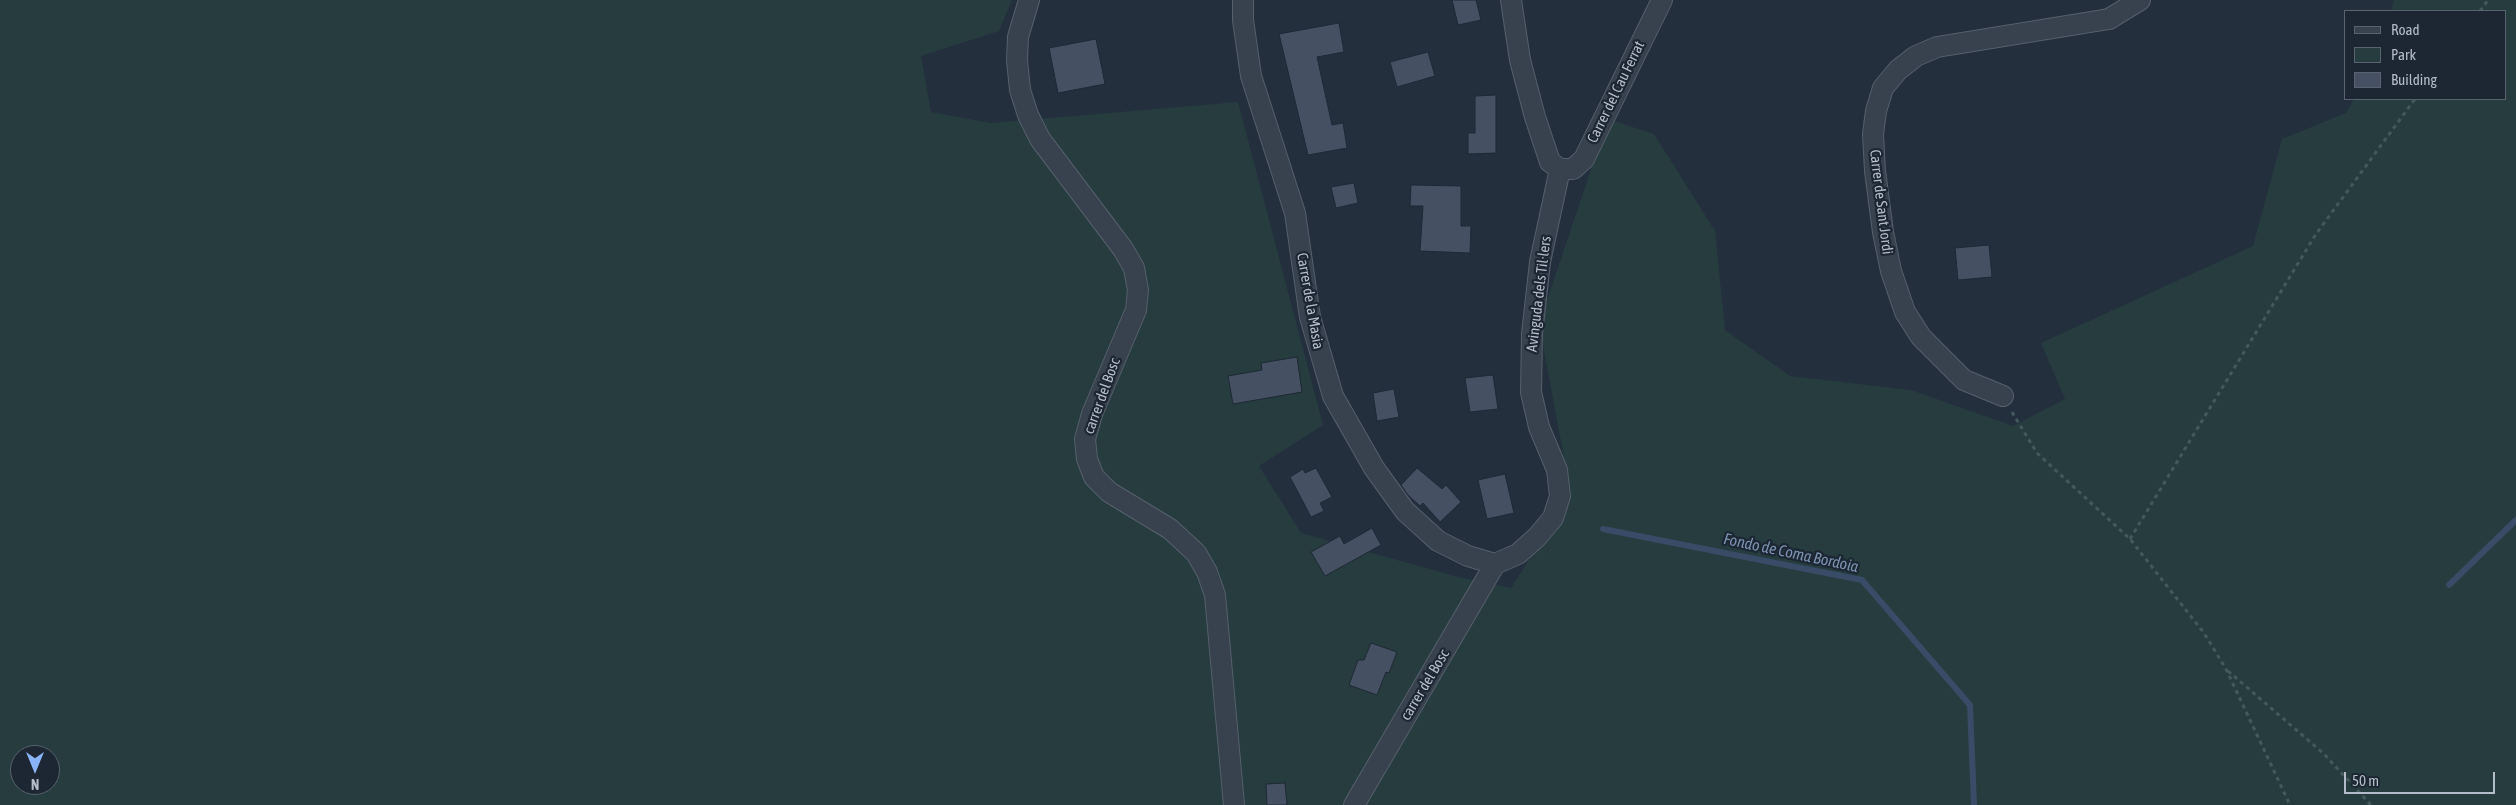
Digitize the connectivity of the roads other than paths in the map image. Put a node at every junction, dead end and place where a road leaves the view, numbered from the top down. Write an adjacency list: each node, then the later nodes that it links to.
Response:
1 (1029, 0): 9 (street, carrer del Bosc)
2 (1243, 0): 8 (street, Carrer de la Masia)
3 (1511, 0): 6 (street)
4 (1662, 0): 6 (street, Carrer del Cau Ferrat)
5 (2140, 0): 7 (street, Carrer de Sant Jordi)
6 (1560, 169): 8 (street, Avinguda dels Til·lers)
7 (2003, 396)
8 (1495, 564): 10 (street, carrer del Bosc)
9 (1234, 805)
10 (1354, 805)

